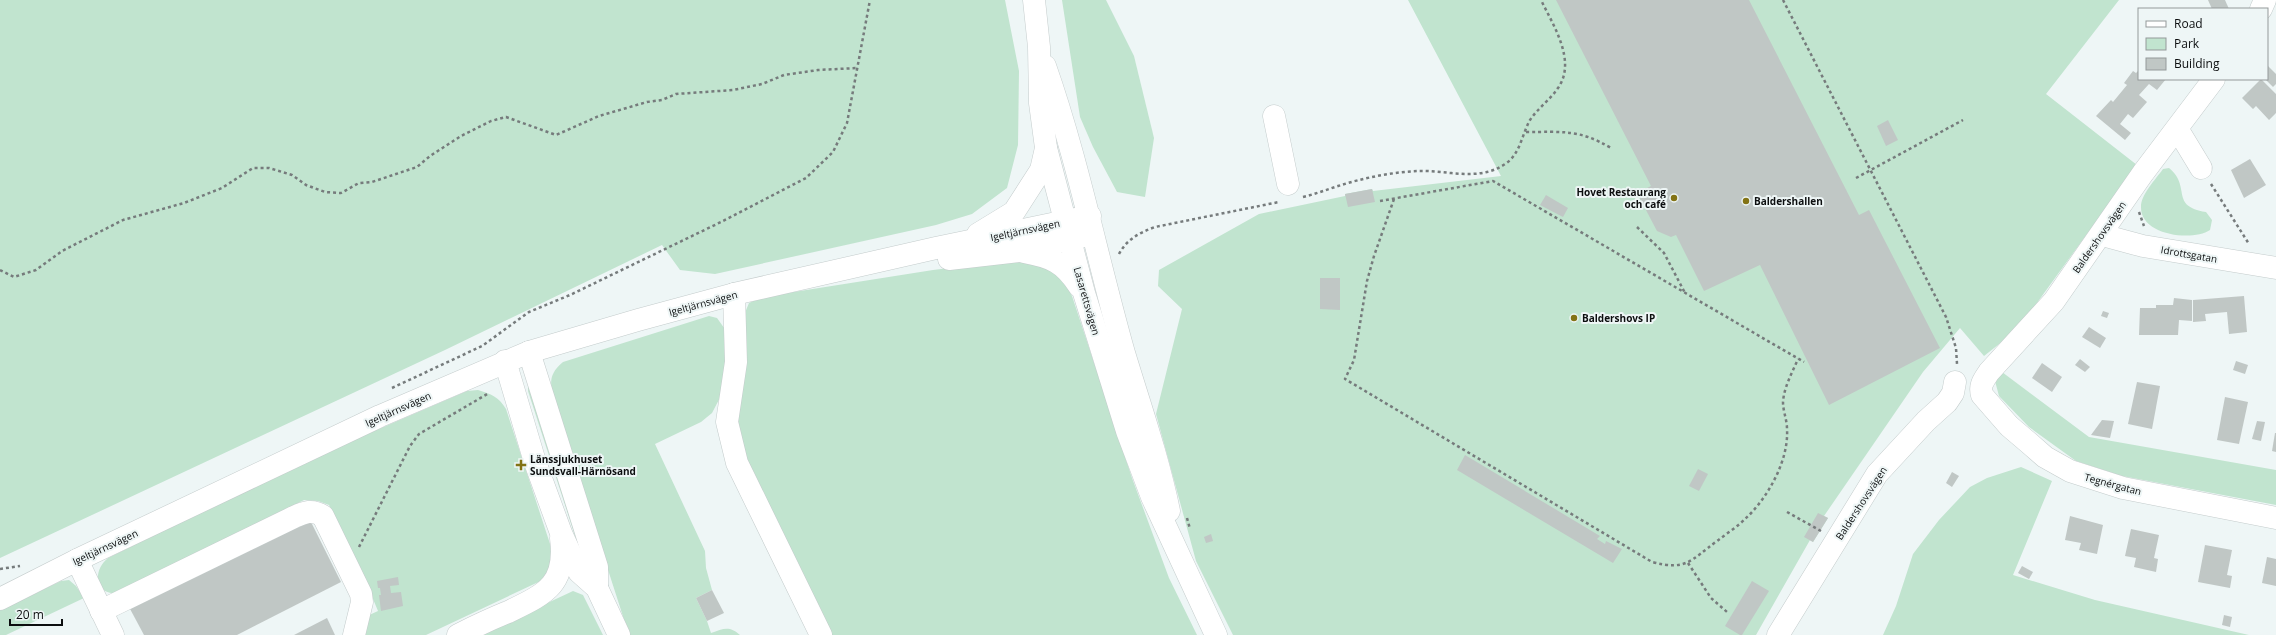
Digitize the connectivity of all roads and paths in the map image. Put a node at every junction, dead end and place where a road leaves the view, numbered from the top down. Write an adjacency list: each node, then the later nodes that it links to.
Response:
1 (870, 0): 6 (path)
2 (1034, 0): 5 (street, Lasarettsvägen)
3 (1541, 0): 11 (path)
4 (1783, 0): 15 (path)
5 (1039, 47): 12 (street, Lasarettsvägen); 20 (street, Lasarettsvägen)
6 (857, 68): 28 (path); 38 (path)
7 (2213, 80): 10 (street, Baldershovsvägen)
8 (1274, 116): 17 (street)
9 (1963, 120): 15 (path)
10 (2178, 130): 14 (street); 23 (street, Baldershovsvägen)
11 (1526, 132): 13 (path); 17 (path)
12 (1046, 148): 22 (street, Lasarettsvägen); 24 (street, Igeltjärnsvägen)
13 (1611, 148)
14 (2201, 168): 27 (path)
15 (1870, 170): 16 (path); 37 (path)
16 (1856, 178)
17 (1290, 194): 26 (path)
18 (1394, 198): 19 (path); 31 (path); 49 (path)
19 (1380, 201)
20 (1092, 225): 22 (street, Igeltjärnsvägen); 45 (street, Lasarettsvägen)
21 (1637, 227): 31 (path)
22 (1068, 230): 24 (street, Igeltjärnsvägen); 25 (street, Igeltjärnsvägen); 30 (street, Lasarettsvägen)
23 (2102, 234): 27 (street, Idrottsgatan); 39 (street, Baldershovsvägen)
24 (961, 244): 29 (street, Igeltjärnsvägen)
25 (1019, 251): 29 (street, Igeltjärnsvägen); 30 (street, Igeltjärnsvägen)
26 (1117, 258)
27 (2269, 267)
28 (0, 270)
29 (816, 276): 32 (street, Igeltjärnsvägen)
30 (1084, 293): 45 (street, Lasarettsvägen)
31 (1685, 293): 34 (path)
32 (734, 294): 33 (street, Igeltjärnsvägen); 60 (street)
33 (529, 352): 35 (street, Igeltjärnsvägen); 52 (street)
34 (1798, 359): 36 (path); 49 (path)
35 (505, 361): 44 (street); 47 (street, Igeltjärnsvägen)
36 (1804, 362)
37 (1955, 382): 46 (street, Baldershovsvägen)
38 (386, 390)
39 (1980, 390): 43 (street, Tegnérgatan)
40 (489, 393): 50 (path)
41 (1786, 512): 46 (path)
42 (1186, 516): 45 (path)
43 (2276, 518)
44 (561, 533): 52 (street); 58 (street)
45 (1183, 538): 61 (street, Lasarettsvägen)
46 (1837, 539): 62 (street, Baldershovsvägen)
47 (77, 560): 53 (street, Igeltjärnsvägen); 54 (street)
48 (27, 563): 51 (path)
49 (1688, 563): 55 (path)
50 (349, 568): 54 (street); 57 (street)
51 (0, 569)
52 (597, 588): 59 (street)
53 (0, 599)
54 (102, 611): 56 (street)
55 (1727, 612)
56 (113, 635)
57 (354, 635)
58 (458, 635)
59 (619, 635)
60 (821, 635)
61 (1216, 635)
62 (1778, 635)

